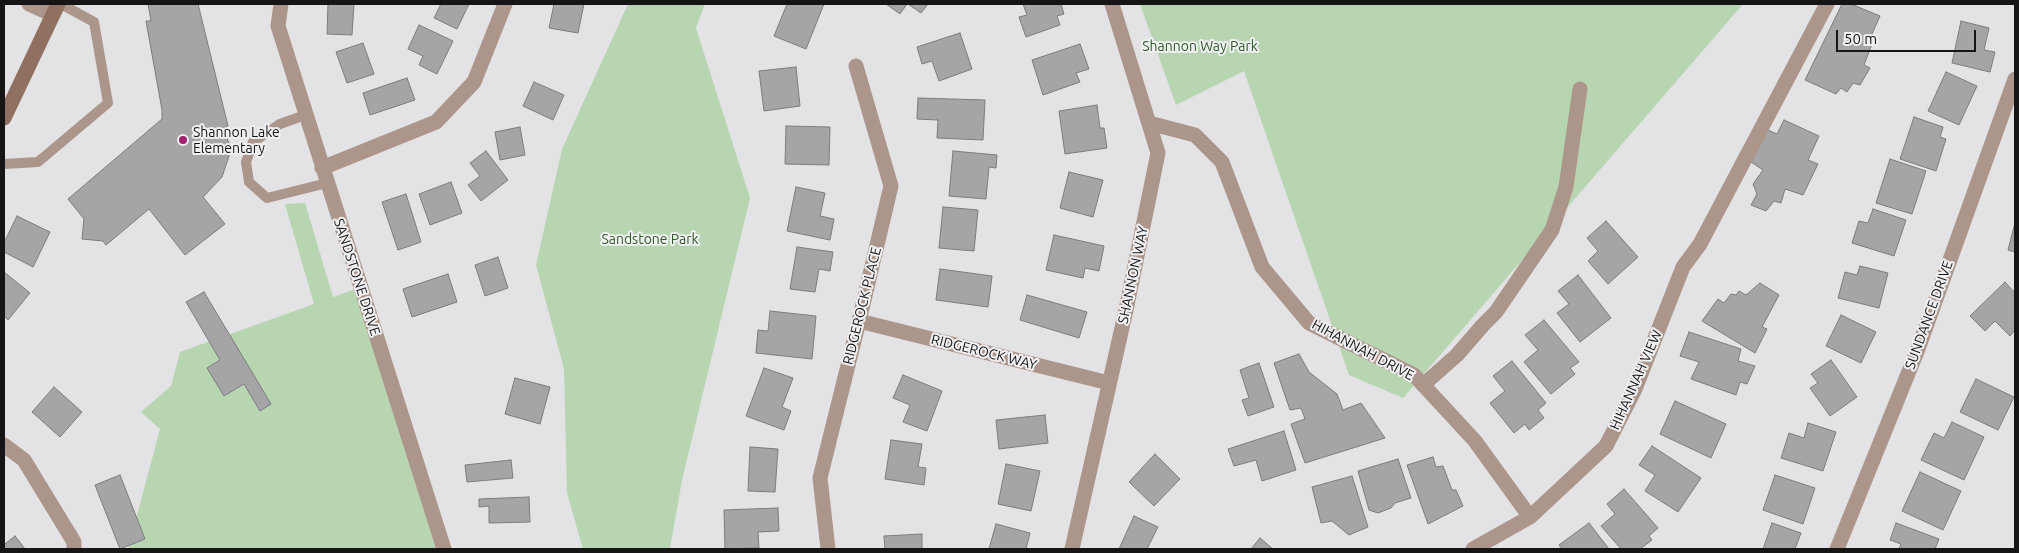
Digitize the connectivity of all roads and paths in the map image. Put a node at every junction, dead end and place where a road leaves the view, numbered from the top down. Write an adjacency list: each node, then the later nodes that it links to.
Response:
1 (29, 4): 6 (street)
2 (282, 4): 10 (street, SANDSTONE DRIVE)
3 (505, 4): 14 (street)
4 (1112, 4): 12 (street, SHANNON WAY)
5 (1827, 4): 20 (street, HIHANNAH VIEW)
6 (57, 7): 11 (street); 13 (lane)
7 (856, 66): 16 (street, RIDGEROCK PLACE)
8 (2015, 79): 26 (street, SUNDANCE DRIVE)
9 (1580, 88): 18 (street)
10 (306, 114): 14 (street, SANDSTONE DRIVE); 15 (lane)
11 (4, 118)
12 (1149, 123): 17 (street, SHANNON WAY); 18 (street, HIHANNAH DRIVE)
13 (4, 164)
14 (322, 168): 15 (street, SANDSTONE DRIVE)
15 (327, 184): 22 (street, SANDSTONE DRIVE)
16 (859, 321): 17 (street, RIDGEROCK WAY); 23 (street, RIDGEROCK PLACE)
17 (1109, 383): 24 (street, SHANNON WAY)
18 (1423, 384): 20 (street, HIHANNAH DRIVE)
19 (4, 445): 21 (street)
20 (1530, 517): 25 (street, HIHANNAH VIEW)
21 (74, 549)
22 (444, 549)
23 (828, 549)
24 (1072, 549)
25 (1473, 549)
26 (1837, 549)

